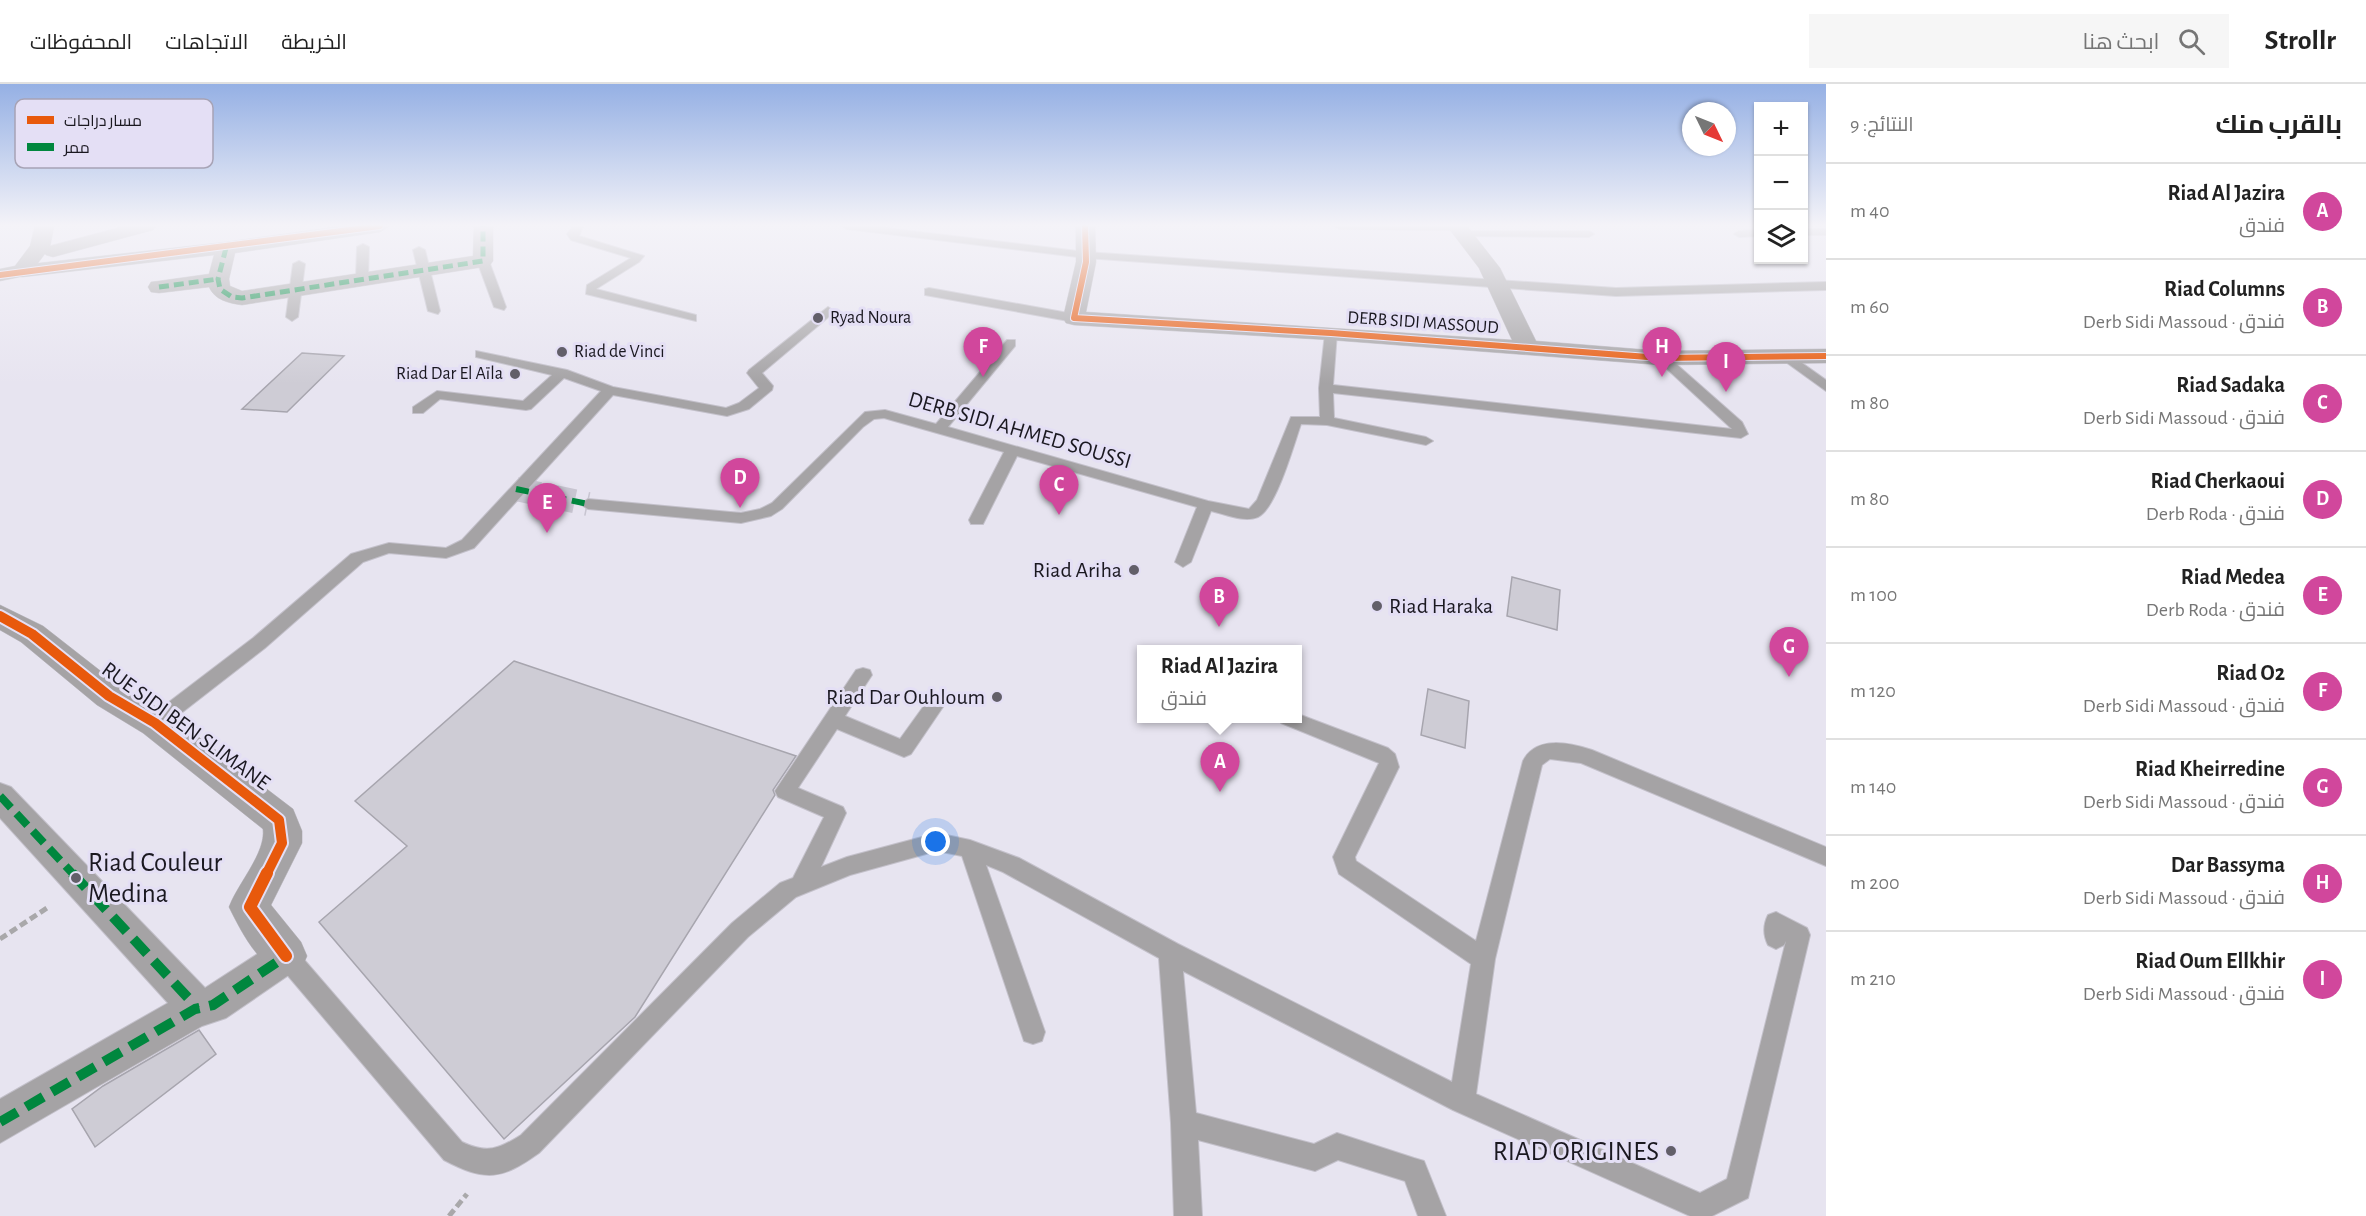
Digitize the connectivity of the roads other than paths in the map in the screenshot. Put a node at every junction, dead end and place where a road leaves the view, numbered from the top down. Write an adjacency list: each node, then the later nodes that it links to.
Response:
1 (218, 279): 12 (street); 13 (street)
2 (297, 279): 13 (lane)
3 (362, 279): 13 (street)
4 (426, 279): 16 (lane)
5 (490, 279): 15 (lane)
6 (604, 279): 19 (lane)
7 (1081, 279): 20 (street)
8 (1414, 279): 10 (lane)
9 (1495, 279): 10 (street)
10 (1499, 285): 11 (lane); 23 (street)
11 (1826, 286)
12 (159, 287)
13 (295, 291): 18 (lane)
14 (929, 292): 20 (lane)
15 (500, 307)
16 (434, 311)
17 (828, 311): 31 (lane)
18 (292, 317)
19 (692, 318)
20 (1074, 318): 21 (street, DERB SIDI MASSOUD)
21 (1331, 333): 23 (street, DERB SIDI MASSOUD); 30 (lane)
22 (1011, 343): 34 (lane)
23 (1527, 348): 27 (street, DERB SIDI MASSOUD)
24 (481, 354): 28 (lane)
25 (1826, 356): 26 (street, DERB SIDI MASSOUD)
26 (1788, 357): 27 (street, DERB SIDI MASSOUD); 29 (lane)
27 (1661, 358): 30 (lane)
28 (562, 373): 31 (lane); 32 (lane)
29 (1826, 387)
30 (1326, 388): 33 (lane)
31 (610, 390): 45 (lane)
32 (418, 410)
33 (1327, 421): 35 (lane); 38 (lane, DERB SIDI AHMED SOUSSI)
34 (939, 429): 36 (lane, DERB SIDI AHMED SOUSSI); 37 (lane, DERB SIDI AHMED SOUSSI)
35 (1426, 441)
36 (1013, 450): 38 (lane, DERB SIDI AHMED SOUSSI); 39 (lane)
37 (588, 504)
38 (1206, 505): 40 (lane)
39 (977, 520)
40 (1183, 562)
41 (0, 616): 45 (street, RUE SIDI BEN SLIMANE)
42 (863, 675): 44 (lane)
43 (938, 701): 44 (lane)
44 (832, 719): 50 (lane)
45 (155, 723): 53 (street, RUE SIDI BEN SLIMANE)
46 (1301, 723): 54 (lane)
47 (0, 796): 55 (street)
48 (970, 849): 50 (lane); 52 (lane); 56 (lane)
49 (1826, 857): 54 (lane)
50 (802, 884): 53 (lane)
51 (1776, 938): 60 (lane)
52 (1170, 952): 57 (lane); 59 (lane)
53 (286, 956): 55 (street)
54 (1483, 959): 57 (lane)
55 (195, 1009): 58 (street)
56 (1033, 1032)
57 (1462, 1101): 60 (lane)
58 (0, 1122)
59 (1184, 1123): 61 (lane); 62 (lane)
60 (1703, 1212)
61 (1188, 1216)
62 (1432, 1216)

